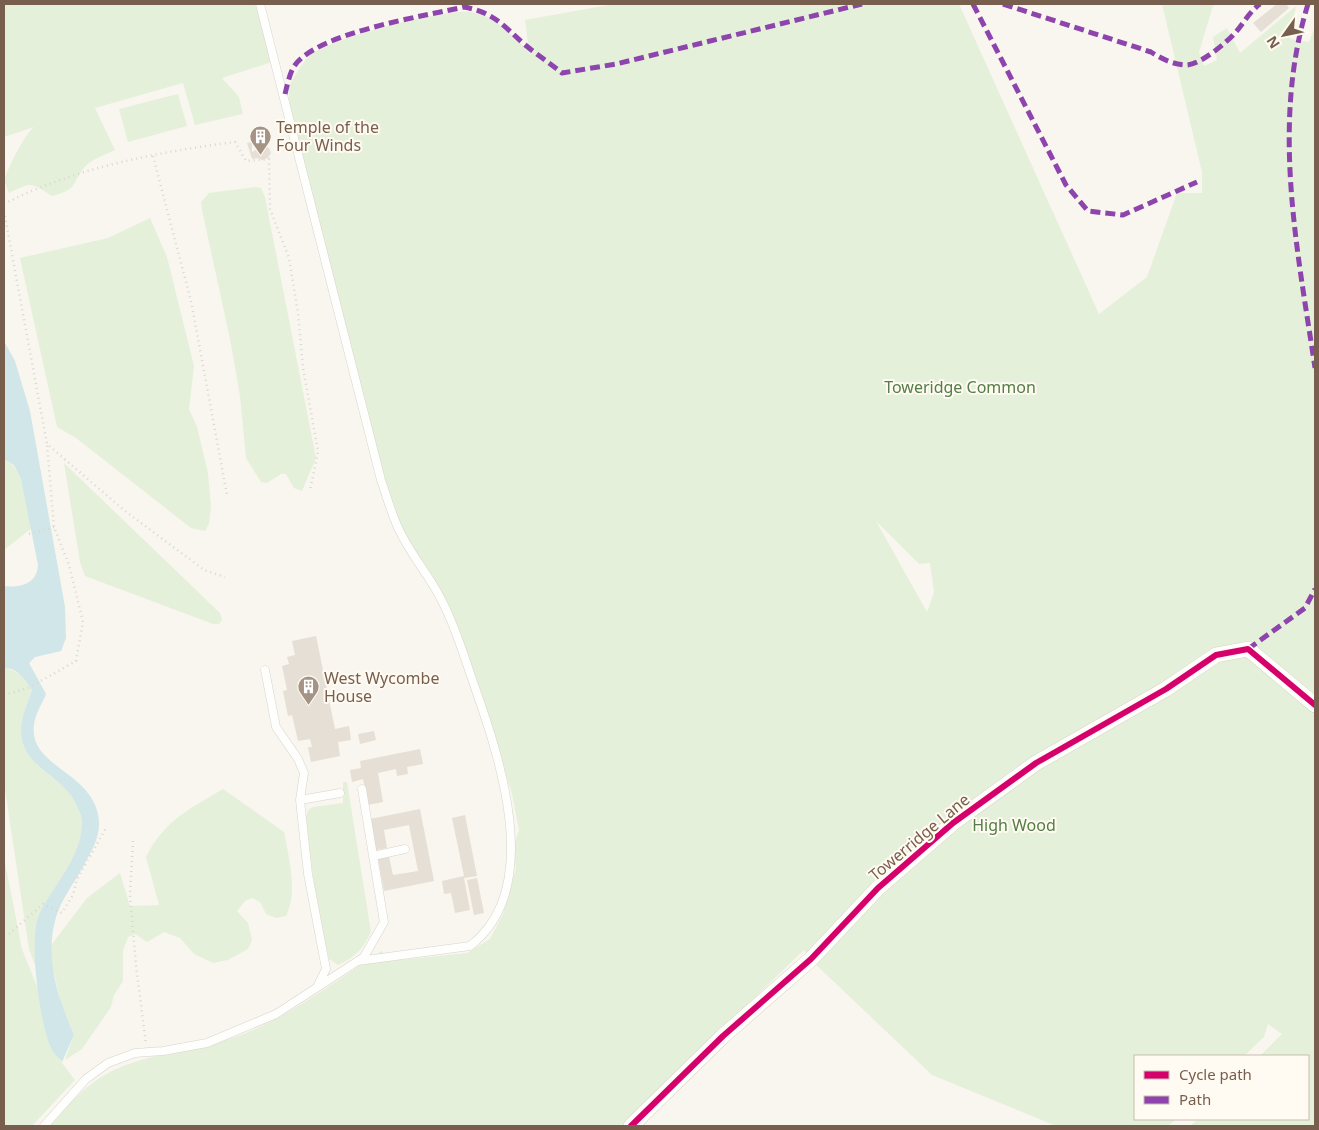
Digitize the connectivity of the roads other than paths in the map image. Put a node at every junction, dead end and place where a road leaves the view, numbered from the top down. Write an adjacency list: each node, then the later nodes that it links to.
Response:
1 (260, 4): 9 (lane)
2 (265, 670): 6 (lane)
3 (1315, 705): 12 (street, Towerridge Lane)
4 (362, 789): 8 (lane)
5 (340, 793): 6 (lane)
6 (300, 800): 10 (lane)
7 (405, 848): 8 (lane)
8 (373, 856): 9 (lane)
9 (358, 961): 10 (lane)
10 (312, 991): 11 (lane)
11 (44, 1126)
12 (630, 1126)

